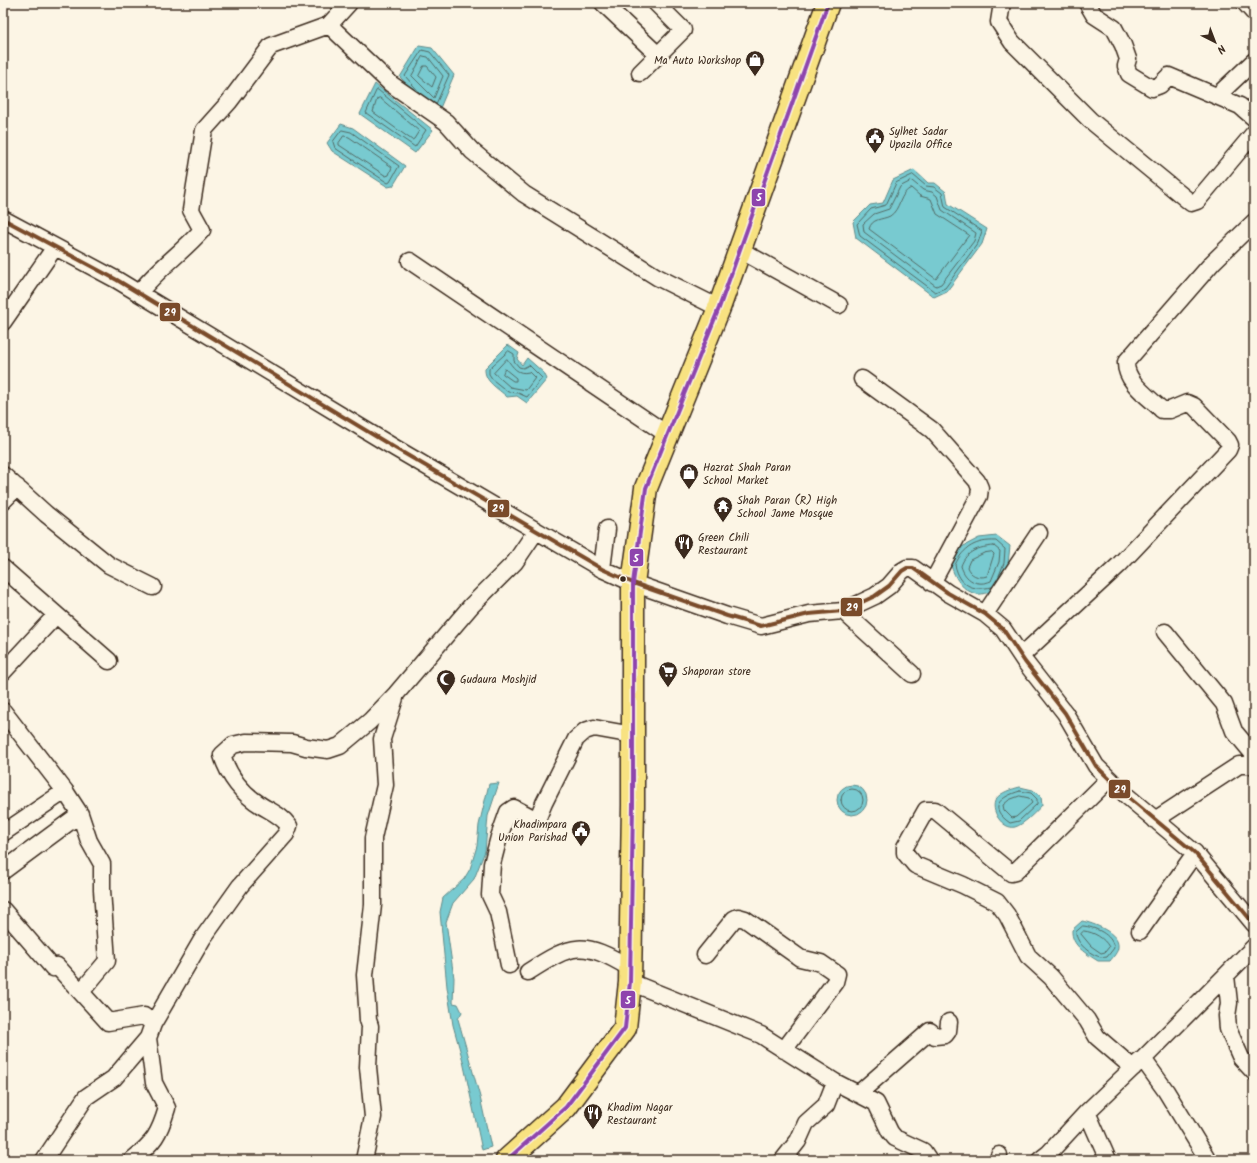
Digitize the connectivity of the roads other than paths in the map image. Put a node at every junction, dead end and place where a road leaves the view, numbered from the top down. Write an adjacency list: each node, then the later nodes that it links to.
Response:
1 (349, 3): 9 (street)
2 (603, 3): 10 (street)
3 (656, 3): 10 (street)
4 (828, 3): 19 (highway)
5 (1002, 3): 15 (street)
6 (1087, 3): 13 (street)
7 (1245, 3): 8 (street)
8 (1254, 13)
9 (328, 25): 21 (street); 23 (street)
10 (658, 55): 12 (street)
11 (1254, 61): 13 (street)
12 (640, 73)
13 (1218, 95): 14 (street)
14 (1254, 118)
15 (1254, 133)
16 (3, 219): 18 (street)
17 (1254, 222): 42 (street)
18 (55, 247): 21 (street); 24 (street)
19 (740, 250): 22 (street); 23 (highway)
20 (410, 261): 26 (street)
21 (139, 293): 31 (street)
22 (839, 305)
23 (719, 308): 26 (highway)
24 (3, 322)
25 (862, 379): 35 (street)
26 (668, 435): 36 (highway)
27 (3, 475): 28 (street)
28 (16, 487): 29 (street); 37 (street)
29 (3, 502)
30 (607, 529): 34 (street)
31 (536, 531): 34 (street); 46 (street)
32 (1039, 533): 39 (street)
33 (3, 568): 40 (street)
34 (602, 569): 36 (street)
35 (932, 582): 38 (street); 39 (street)
36 (633, 583): 38 (street); 48 (highway)
37 (153, 587)
38 (843, 610): 45 (street)
39 (985, 614): 42 (street)
40 (56, 615): 43 (street); 44 (street)
41 (1165, 632): 49 (street)
42 (1021, 656): 50 (street)
43 (109, 661)
44 (3, 672)
45 (912, 674)
46 (396, 694): 68 (street); 78 (street)
47 (3, 711): 51 (street)
48 (633, 735): 62 (street); 64 (highway)
49 (1253, 763): 53 (street)
50 (1109, 779): 53 (street); 70 (street)
51 (65, 791): 52 (street); 54 (street)
52 (80, 814): 56 (street); 66 (street)
53 (1155, 820): 55 (street)
54 (3, 833)
55 (1195, 853): 58 (street); 59 (street)
56 (3, 871)
57 (3, 910): 66 (street)
58 (1254, 924)
59 (1140, 931)
60 (1254, 947): 65 (street)
61 (705, 955): 69 (street)
62 (509, 965)
63 (528, 972): 64 (street)
64 (630, 975): 69 (street); 75 (highway)
65 (1226, 976): 70 (street); 71 (street)
66 (81, 992): 68 (street)
67 (949, 1022): 73 (street)
68 (150, 1031): 76 (street); 77 (street)
69 (784, 1050): 72 (street)
70 (1138, 1063): 74 (street); 83 (street)
71 (1254, 1072)
72 (835, 1082): 73 (street); 79 (street)
73 (858, 1094): 80 (street)
74 (1087, 1112): 81 (street); 82 (street)
75 (517, 1155)
76 (44, 1160)
77 (132, 1160)
78 (364, 1160)
79 (783, 1160)
80 (929, 1160)
81 (1040, 1160)
82 (1108, 1160)
83 (1208, 1160)

